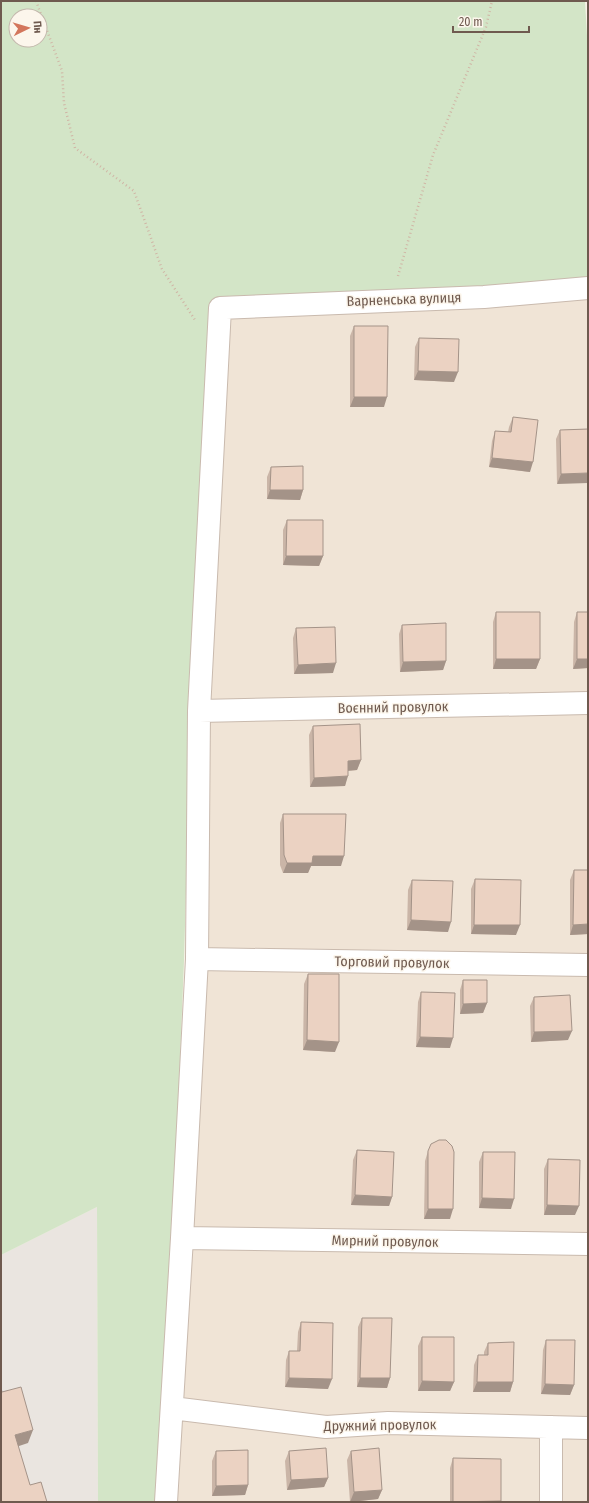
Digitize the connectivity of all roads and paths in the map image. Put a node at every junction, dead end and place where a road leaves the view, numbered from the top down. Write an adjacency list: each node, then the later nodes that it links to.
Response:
1 (36, 1): 5 (path)
2 (492, 1): 4 (path)
3 (588, 288): 4 (street, Варненська вулиця)
4 (391, 299): 5 (street, Варненська вулиця)
5 (218, 349): 7 (street)
6 (588, 703): 7 (street, Воєнний провулок)
7 (199, 711): 8 (street)
8 (197, 959): 9 (street, Торговий провулок); 10 (street)
9 (588, 965)
10 (182, 1238): 11 (street, Мирний провулок); 12 (street)
11 (588, 1244)
12 (172, 1408): 13 (street, Дружний провулок); 15 (street)
13 (552, 1427): 14 (street, Дружний провулок); 16 (street)
14 (588, 1428)
15 (166, 1502)
16 (551, 1502)

